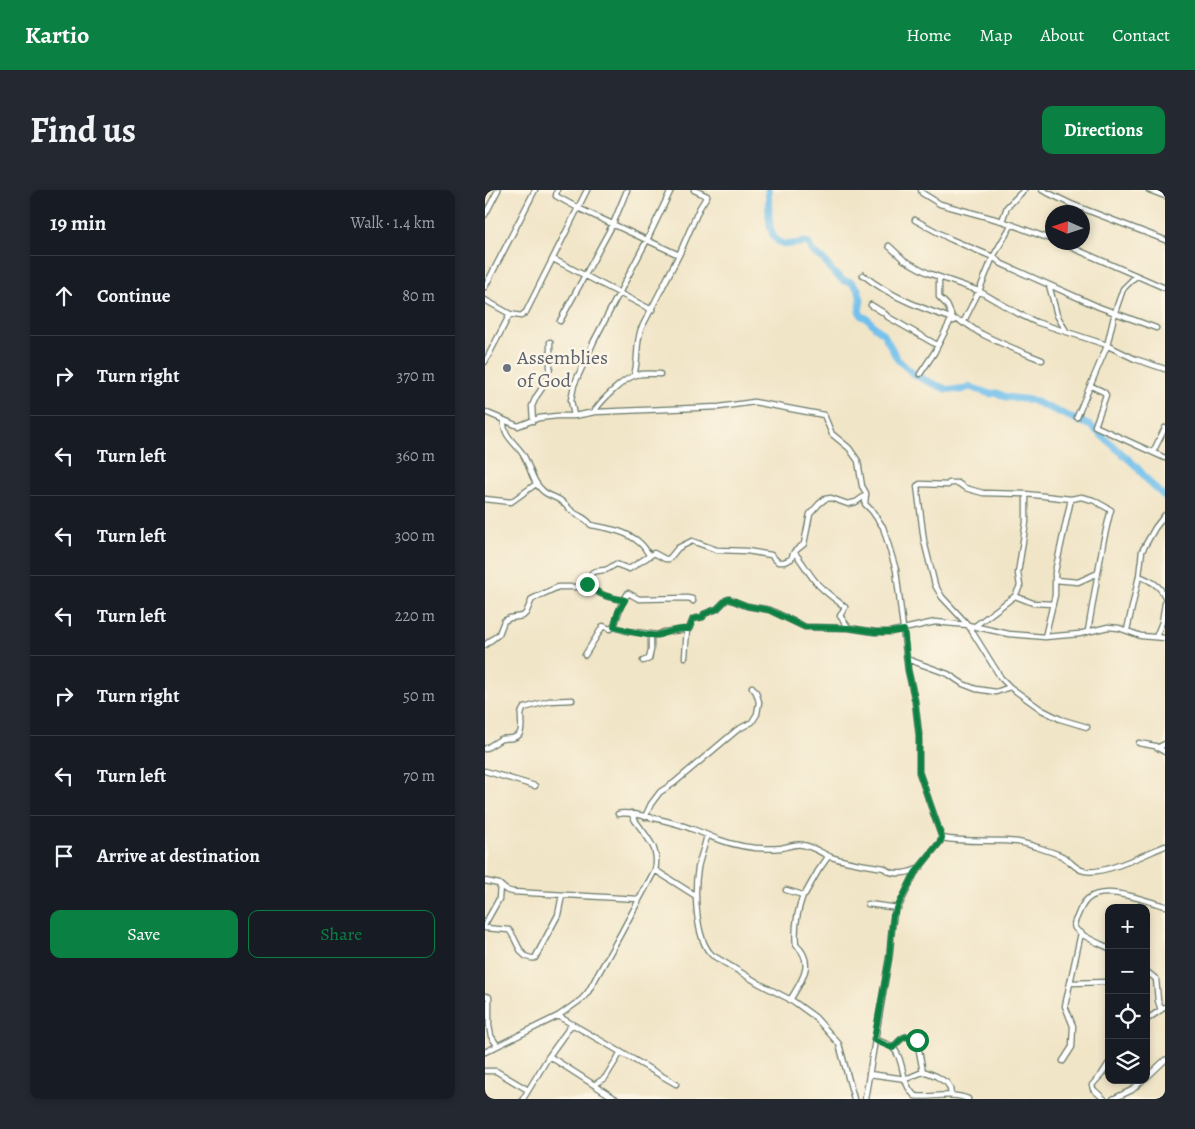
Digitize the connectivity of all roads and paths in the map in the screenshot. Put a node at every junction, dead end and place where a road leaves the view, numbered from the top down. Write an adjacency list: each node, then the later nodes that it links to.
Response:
1 (498, 190): 14 (street)
2 (535, 190): 32 (street)
3 (557, 190): 13 (street)
4 (587, 190): 13 (street)
5 (627, 190): 17 (street)
6 (671, 190): 20 (street)
7 (695, 190): 24 (street)
8 (921, 190): 16 (street)
9 (1024, 190): 16 (street)
10 (1043, 190): 21 (street)
11 (1151, 190): 12 (street)
12 (1165, 196)
13 (578, 208): 17 (street); 26 (street)
14 (485, 215)
15 (915, 220): 25 (street)
16 (1002, 221): 18 (street)
17 (613, 224): 20 (street); 27 (street)
18 (1012, 224): 19 (street); 25 (street)
19 (1045, 237)
20 (647, 240): 24 (street); 35 (street)
21 (1165, 240)
22 (889, 246): 30 (street)
23 (1077, 250): 29 (street)
24 (679, 255): 38 (street)
25 (993, 257): 31 (street); 34 (street)
26 (553, 259): 27 (street); 40 (street)
27 (586, 275): 35 (street); 42 (street)
28 (863, 275): 41 (street)
29 (1136, 276): 33 (street); 39 (street)
30 (939, 278): 34 (street); 43 (street)
31 (1049, 284): 39 (street); 45 (street)
32 (485, 288)
33 (1165, 288)
34 (979, 290): 43 (street); 45 (street)
35 (619, 293): 38 (street); 58 (street)
36 (485, 300): 40 (street)
37 (871, 305): 47 (street)
38 (652, 310): 54 (street)
39 (1115, 312): 44 (street); 48 (street)
40 (510, 314): 50 (street)
41 (951, 320): 43 (street); 47 (street)
42 (560, 321)
43 (964, 323): 49 (street)
44 (1157, 328)
45 (1066, 331): 48 (street)
46 (550, 342): 61 (street)
47 (937, 345): 53 (street)
48 (1107, 346): 51 (street); 55 (street)
49 (1042, 360)
50 (485, 362)
51 (1165, 369)
52 (660, 374): 54 (street)
53 (920, 374)
54 (634, 375): 57 (street)
55 (1091, 386): 59 (street); 63 (street)
56 (485, 412): 60 (street)
57 (595, 412): 58 (street); 67 (street)
58 (574, 416): 61 (street)
59 (1077, 417)
60 (504, 421): 61 (street); 65 (street)
61 (533, 421)
62 (1165, 428): 63 (street)
63 (1153, 452): 64 (street)
64 (1165, 458)
65 (536, 484): 68 (street); 73 (street)
66 (1026, 494): 69 (street); 78 (street); 85 (street)
67 (866, 495): 72 (street); 90 (street)
68 (485, 499)
69 (1071, 500): 74 (street); 76 (street)
70 (1165, 515): 71 (street)
71 (1163, 521): 75 (street)
72 (794, 552): 73 (street); 89 (street)
73 (650, 556): 77 (street)
74 (1098, 573): 76 (street); 92 (street)
75 (1139, 576): 79 (street); 91 (street)
76 (1055, 580): 83 (street)
77 (587, 584): 80 (street); 97 (street)
78 (1015, 596): 83 (street); 86 (street)
79 (1165, 597)
80 (625, 600): 81 (street); 87 (street)
81 (693, 601)
82 (1165, 603): 84 (street)
83 (1053, 604): 94 (street)
84 (1163, 623): 95 (street)
85 (968, 625): 86 (street); 90 (street); 103 (street)
86 (975, 626): 94 (street)
87 (614, 627): 93 (street); 98 (street)
88 (687, 628): 89 (street); 93 (street); 99 (street)
89 (849, 628): 90 (street)
90 (904, 630): 100 (street)
91 (1127, 630): 92 (street); 95 (street)
92 (1088, 631): 94 (street)
93 (651, 635): 101 (street)
94 (1045, 637)
95 (1156, 637): 96 (street)
96 (1165, 638)
97 (485, 645)
98 (585, 655)
99 (685, 657)
100 (907, 659): 103 (street); 117 (street)
101 (643, 661)
102 (752, 687): 115 (street)
103 (1010, 687): 105 (street)
104 (572, 700): 109 (street)
105 (1087, 727)
106 (1139, 743): 108 (street)
107 (1165, 744): 108 (street)
108 (1157, 748): 110 (street)
109 (485, 749)
110 (1165, 752)
111 (485, 771): 112 (street)
112 (535, 786)
113 (631, 813): 114 (street); 115 (street); 121 (street)
114 (618, 814)
115 (645, 817): 116 (street)
116 (707, 835): 119 (street); 127 (street)
117 (942, 838): 118 (street); 120 (street)
118 (1165, 846)
119 (831, 857): 120 (street); 126 (street)
120 (921, 867): 131 (street)
121 (655, 870): 127 (street); 128 (street)
122 (485, 881): 123 (street)
123 (500, 885): 125 (street); 132 (street)
124 (787, 890): 126 (street)
125 (562, 895): 128 (street); 132 (street)
126 (803, 895): 139 (street)
127 (696, 896): 139 (street)
128 (638, 900): 141 (street)
129 (868, 904): 131 (street)
130 (1165, 906): 133 (street)
131 (896, 908): 144 (street)
132 (485, 926)
133 (1081, 933): 134 (street); 137 (street)
134 (1105, 946)
135 (1150, 974): 140 (street)
136 (1105, 982): 137 (street)
137 (1070, 983): 151 (street)
138 (485, 996): 145 (street)
139 (791, 1000): 165 (street)
140 (1163, 1009): 142 (street)
141 (558, 1016): 143 (street); 145 (street)
142 (1150, 1017)
143 (572, 1024): 148 (street); 149 (street)
144 (874, 1040): 146 (street); 155 (street)
145 (497, 1045): 147 (street)
146 (893, 1048): 154 (street); 157 (street)
147 (485, 1052)
148 (621, 1052): 158 (street); 160 (street)
149 (549, 1056): 160 (street); 161 (street)
150 (1165, 1060): 156 (street)
151 (1063, 1061)
152 (1105, 1069): 168 (street)
153 (485, 1071): 161 (street)
154 (923, 1072): 157 (street); 162 (street)
155 (869, 1074): 157 (street); 166 (street)
156 (1150, 1074)
157 (904, 1079): 162 (street)
158 (676, 1084)
159 (1139, 1084): 169 (street)
160 (594, 1085): 164 (street)
161 (528, 1090): 163 (street)
162 (951, 1096): 167 (street)
163 (523, 1099)
164 (616, 1099)
165 (854, 1099)
166 (865, 1099)
167 (968, 1099)
168 (1104, 1099)
169 (1113, 1099)

